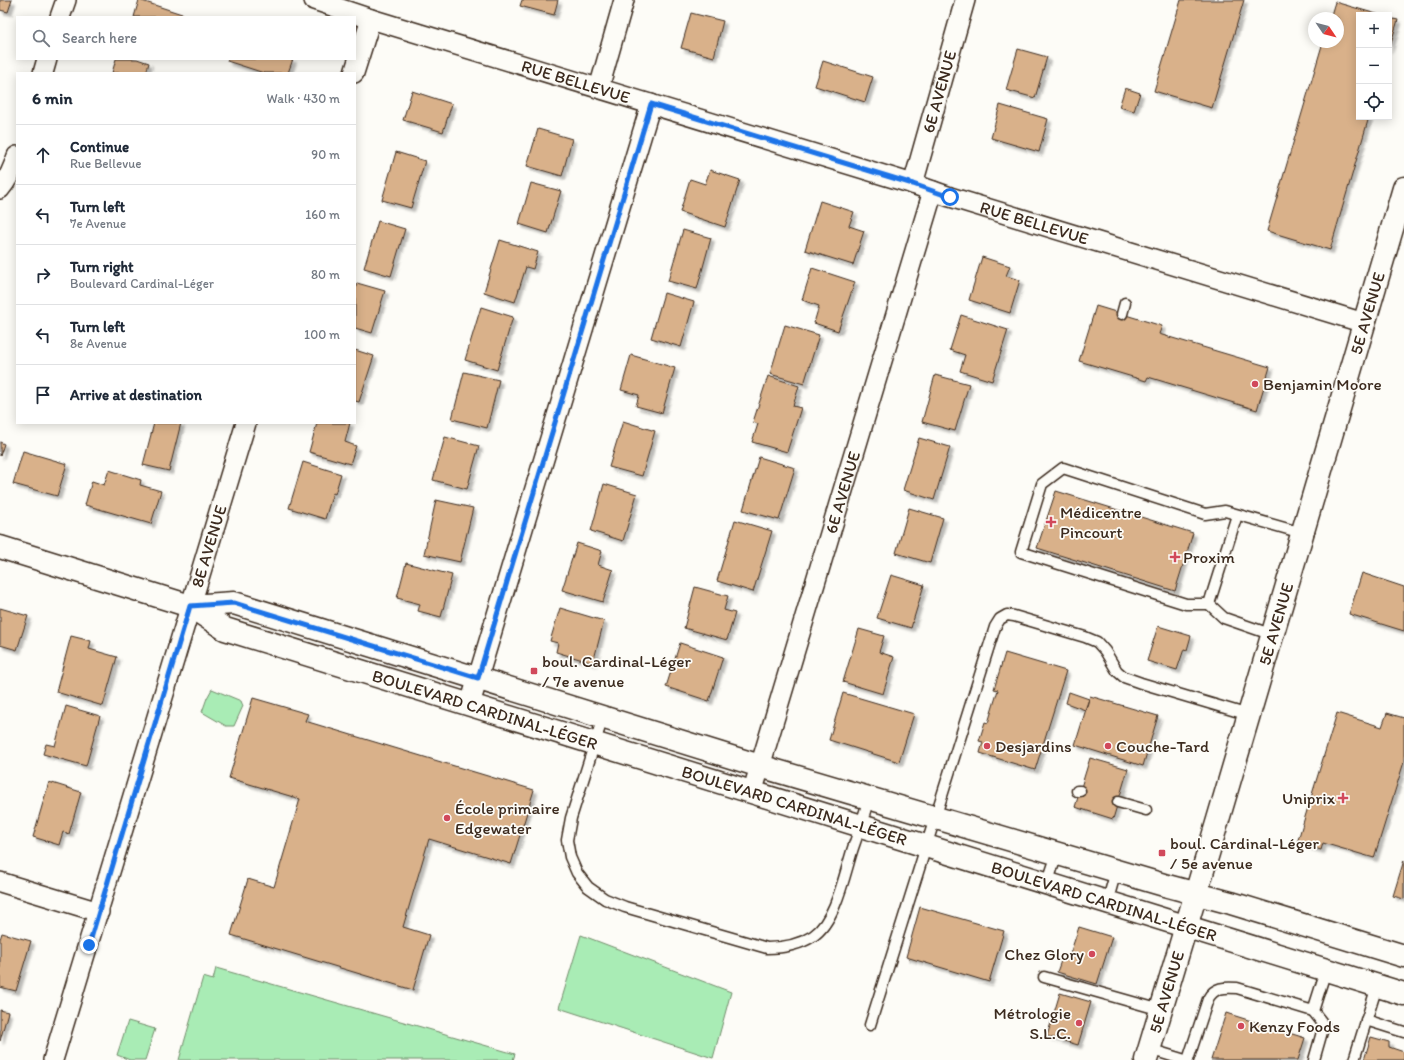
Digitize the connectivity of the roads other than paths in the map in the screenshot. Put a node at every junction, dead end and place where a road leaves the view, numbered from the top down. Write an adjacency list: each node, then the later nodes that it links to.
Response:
1 (66, 0): 5 (street)
2 (315, 0): 6 (street, RUE BELLEVUE)
3 (624, 0): 10 (street)
4 (965, 0): 13 (street, 6E AVENUE)
5 (60, 16)
6 (371, 19): 9 (street); 10 (street, RUE BELLEVUE)
7 (47, 60): 8 (street)
8 (43, 72)
9 (354, 72)
10 (599, 88): 11 (street, RUE BELLEVUE)
11 (651, 104): 13 (street, RUE BELLEVUE); 27 (street)
12 (16, 159): 15 (street)
13 (913, 184): 16 (street, RUE BELLEVUE)
14 (1404, 188): 19 (street, 5E AVENUE)
15 (0, 189)
16 (933, 191): 19 (street, RUE BELLEVUE); 32 (street, 6E AVENUE)
17 (1125, 304): 18 (lane)
18 (1122, 314)
19 (1364, 323): 22 (street, 5E AVENUE)
20 (246, 424): 25 (street, 8E AVENUE)
21 (1237, 515): 22 (lane); 24 (lane); 24 (lane)
22 (1302, 533): 26 (street, 5E AVENUE)
23 (0, 547): 25 (street, BOULEVARD CARDINAL-LÉGER)
24 (1209, 604): 26 (lane)
25 (190, 606): 27 (street, BOULEVARD CARDINAL-LÉGER); 28 (street, BOULEVARD CARDINAL-LÉGER); 46 (street, 8E AVENUE)
26 (1273, 635): 29 (street, 5E AVENUE)
27 (478, 678): 28 (street); 30 (street, BOULEVARD CARDINAL-LÉGER)
28 (470, 704): 31 (street, BOULEVARD CARDINAL-LÉGER)
29 (1249, 715): 37 (lane); 44 (street, 5E AVENUE)
30 (603, 717): 31 (lane); 32 (street, BOULEVARD CARDINAL-LÉGER)
31 (594, 744): 33 (street, BOULEVARD CARDINAL-LÉGER); 38 (lane)
32 (760, 766): 33 (street, 6E AVENUE); 34 (street, BOULEVARD CARDINAL-LÉGER)
33 (752, 793): 38 (street, BOULEVARD CARDINAL-LÉGER)
34 (870, 798): 37 (street, BOULEVARD CARDINAL-LÉGER); 38 (lane)
35 (1118, 802): 36 (lane)
36 (1146, 810)
37 (935, 818): 39 (lane); 40 (street, BOULEVARD CARDINAL-LÉGER)
38 (860, 827): 39 (street, BOULEVARD CARDINAL-LÉGER)
39 (927, 847): 43 (street, BOULEVARD CARDINAL-LÉGER); 56 (lane)
40 (1057, 854): 41 (street, BOULEVARD CARDINAL-LÉGER); 43 (lane)
41 (1116, 871): 44 (street, BOULEVARD CARDINAL-LÉGER); 45 (lane)
42 (0, 882): 46 (street)
43 (1047, 884): 45 (street, BOULEVARD CARDINAL-LÉGER)
44 (1196, 894): 47 (street, 5E AVENUE); 48 (street, BOULEVARD CARDINAL-LÉGER)
45 (1107, 903): 47 (street, BOULEVARD CARDINAL-LÉGER)
46 (99, 912): 59 (street, 8E AVENUE)
47 (1186, 927): 49 (street, BOULEVARD CARDINAL-LÉGER); 53 (street, 5E AVENUE)
48 (1404, 956)
49 (1326, 970): 51 (street, BOULEVARD CARDINAL-LÉGER); 54 (lane)
50 (1044, 977): 53 (lane)
51 (1377, 986): 52 (street, BOULEVARD CARDINAL-LÉGER); 55 (lane)
52 (1404, 994)
53 (1161, 1010): 58 (street, 5E AVENUE)
54 (1313, 1011): 61 (lane); 62 (lane)
55 (1366, 1020): 57 (lane); 63 (lane)
56 (870, 1025)
57 (1404, 1032)
58 (1147, 1055): 60 (lane)
59 (53, 1060)
60 (1184, 1060)
61 (1188, 1060)
62 (1314, 1060)
63 (1354, 1060)

